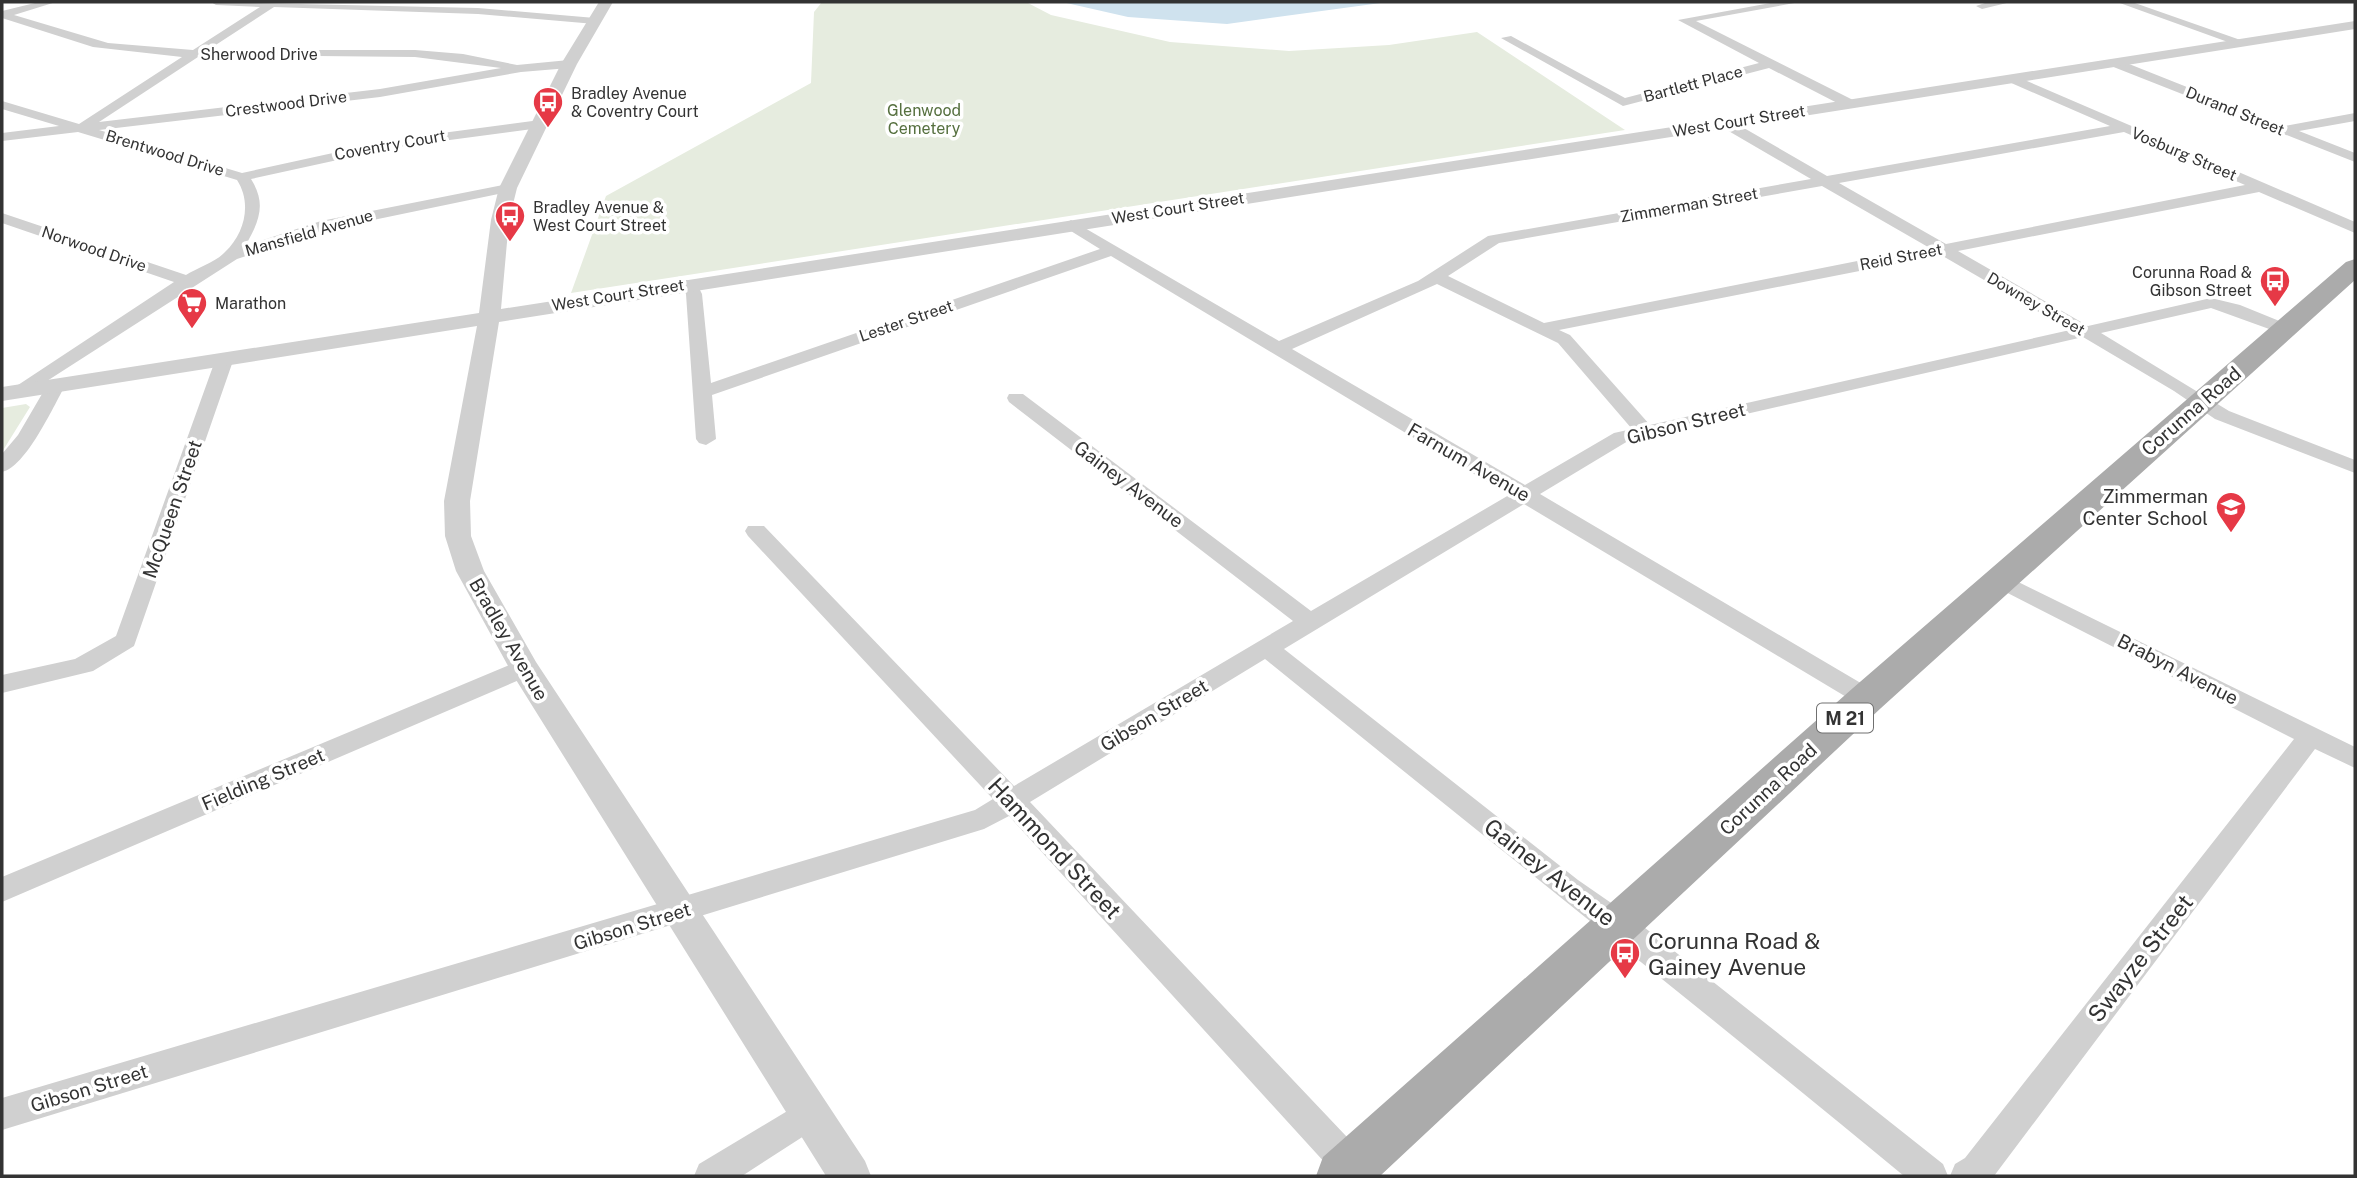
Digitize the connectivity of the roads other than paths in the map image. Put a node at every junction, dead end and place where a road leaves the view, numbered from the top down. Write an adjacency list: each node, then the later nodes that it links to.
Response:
1 (51, 2): 9 (street)
2 (216, 2): 7 (street)
3 (606, 2): 11 (street, Bradley Avenue)
4 (1795, 2): 10 (street)
5 (2006, 2): 8 (street)
6 (2122, 2): 14 (street)
7 (272, 4): 11 (street); 15 (street)
8 (1982, 6)
9 (3, 14): 15 (street, Sherwood Drive)
10 (1684, 20): 18 (street)
11 (595, 21): 17 (street, Bradley Avenue)
12 (2355, 25): 14 (street, West Court Street)
13 (1507, 38): 18 (street, Bartlett Place)
14 (2243, 43): 16 (street, West Court Street)
15 (193, 54): 19 (street, Sherwood Drive); 26 (street)
16 (2115, 63): 20 (street, West Court Street); 28 (street, Durand Street)
17 (569, 64): 19 (street, Crestwood Drive); 25 (street, Bradley Avenue)
18 (1769, 64): 21 (street)
19 (521, 68): 26 (street, Crestwood Drive)
20 (2013, 79): 21 (street, West Court Street); 27 (street, Vosburg Street)
21 (1850, 104): 24 (street, West Court Street)
22 (2, 105): 26 (street, Brentwood Drive)
23 (2355, 117): 28 (street)
24 (1726, 123): 32 (street, Downey Street); 36 (street, West Court Street)
25 (540, 124): 31 (street, Coventry Court); 34 (street, Bradley Avenue)
26 (80, 128): 29 (street, Crestwood Drive); 31 (street, Brentwood Drive)
27 (2124, 128): 32 (street, Zimmerman Street); 33 (street, Vosburg Street)
28 (2284, 130): 30 (street, Durand Street)
29 (2, 136)
30 (2355, 158)
31 (242, 177): 40 (street, Brentwood Drive)
32 (1825, 181): 38 (street, Downey Street); 42 (street, Zimmerman Street)
33 (2260, 187): 37 (street, Vosburg Street); 38 (street, Reid Street)
34 (508, 188): 40 (street, Mansfield Avenue); 45 (street, Bradley Avenue)
35 (2, 218): 43 (street, Norwood Drive)
36 (1071, 225): 39 (street, Farnum Avenue); 44 (street, West Court Street)
37 (2355, 228)
38 (1943, 249): 46 (street, Reid Street); 48 (street, Downey Street)
39 (1110, 251): 49 (street, Farnum Avenue); 54 (street, Lester Street)
40 (231, 256): 43 (street, Mansfield Avenue)
41 (2355, 267): 47 (main road, Corunna Road / M 21)
42 (1436, 277): 46 (street); 49 (street, Zimmerman Street)
43 (187, 281): 53 (street, Mansfield Avenue)
44 (690, 284): 45 (street, West Court Street); 54 (street)
45 (489, 316): 50 (street, West Court Street); 67 (street, Bradley Avenue)
46 (1543, 328): 57 (street)
47 (2283, 329): 48 (street, Gibson Street); 56 (main road, Corunna Road / M 21)
48 (2084, 332): 56 (street, Downey Street); 57 (street, Gibson Street)
49 (1276, 349): 61 (street, Farnum Avenue)
50 (225, 358): 52 (street, West Court Street); 66 (street, McQueen Street)
51 (2, 378): 53 (street)
52 (56, 386): 53 (street, West Court Street); 59 (street)
53 (12, 392)
54 (702, 392): 58 (street)
55 (1016, 398): 64 (street, Gainey Avenue)
56 (2203, 401): 60 (street, Downey Street); 63 (main road, Corunna Road / M 21)
57 (1645, 431): 61 (street, Gibson Street)
58 (706, 439)
59 (2, 466)
60 (2355, 467)
61 (1523, 494): 64 (street, Gibson Street); 69 (street, Farnum Avenue)
62 (756, 531): 72 (street, Hammond Street)
63 (2000, 580): 69 (main road, Corunna Road / M 21); 70 (street, Brabyn Avenue)
64 (1310, 621): 65 (street, Gibson Street)
65 (1267, 648): 72 (street, Gibson Street); 75 (street, Gainey Avenue)
66 (111, 654): 68 (street)
67 (524, 668): 73 (street, Fielding Street); 74 (street, Bradley Avenue)
68 (2, 684)
69 (1867, 698): 75 (main road, Corunna Road / M 21)
70 (2311, 736): 71 (street, Brabyn Avenue); 82 (street, Swayze Street)
71 (2355, 758)
72 (1012, 801): 74 (street, Gibson Street); 78 (street, Hammond Street)
73 (2, 890)
74 (678, 912): 76 (street, Gibson Street); 77 (street, Bradley Avenue)
75 (1620, 925): 78 (main road, Corunna Road / M 21); 81 (street, Gainey Avenue)
76 (2, 1114)
77 (809, 1114): 79 (street); 80 (street, Bradley Avenue)
78 (1347, 1172)
79 (711, 1176)
80 (850, 1176)
81 (1931, 1176)
82 (1967, 1176)

